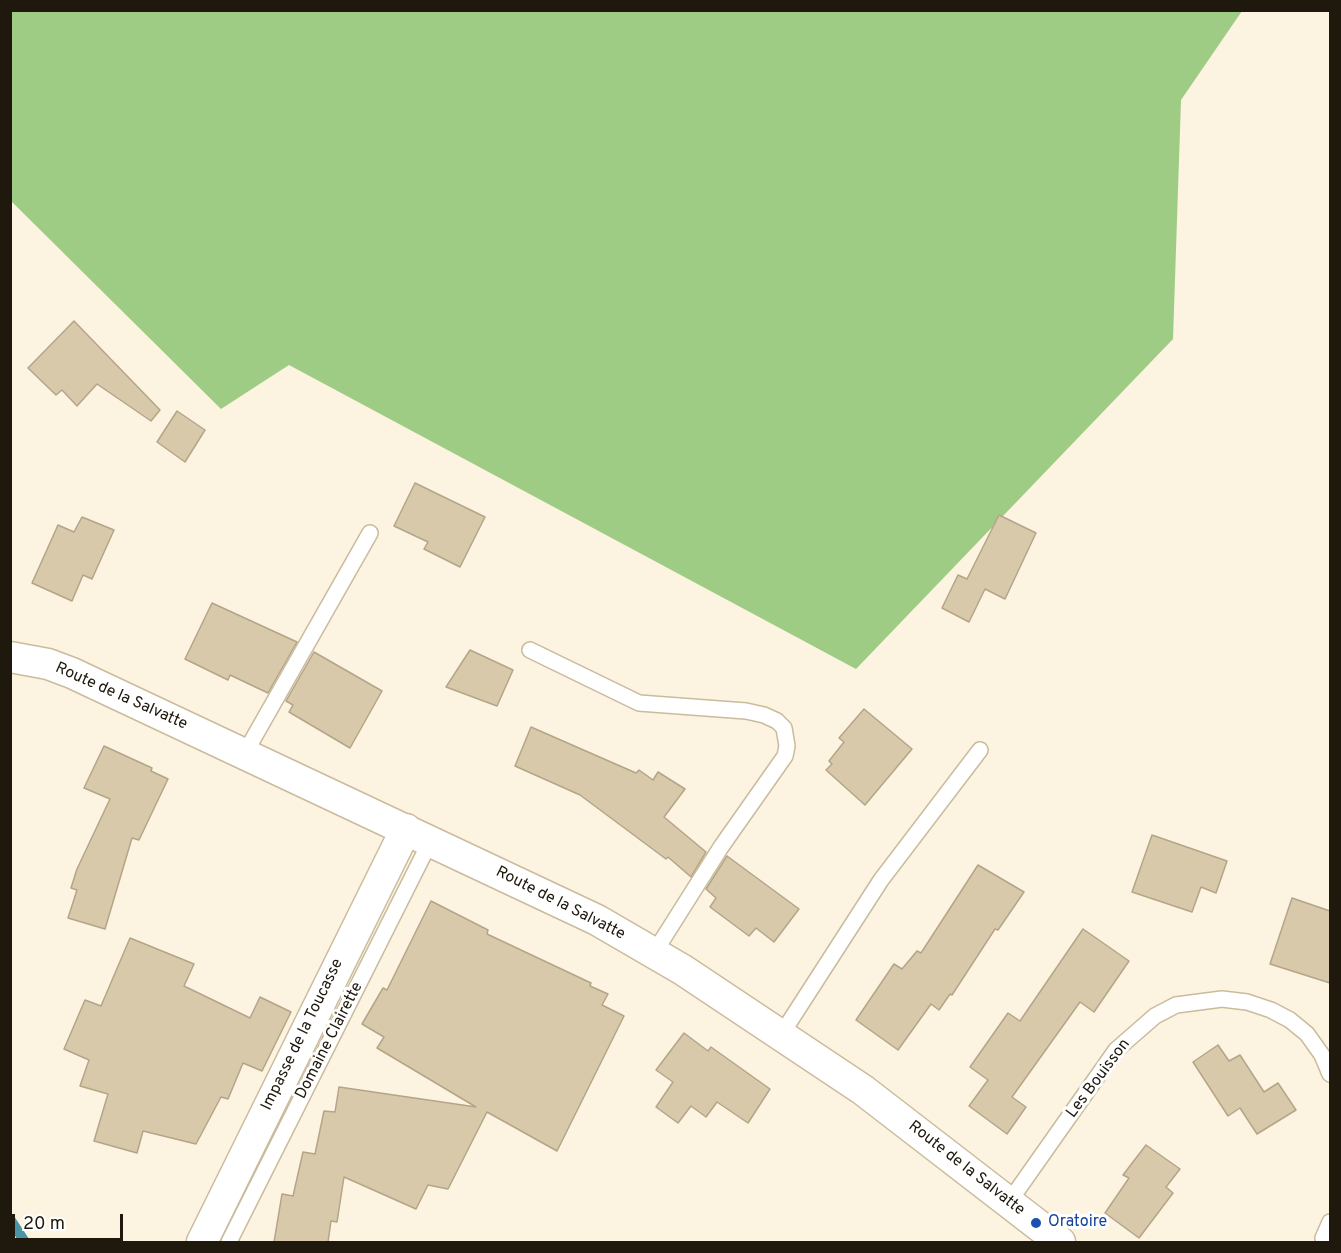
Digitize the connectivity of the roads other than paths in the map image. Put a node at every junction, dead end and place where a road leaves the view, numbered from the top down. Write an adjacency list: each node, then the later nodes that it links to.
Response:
1 (370, 533): 5 (lane)
2 (530, 650): 7 (lane)
3 (10, 657): 5 (street, Route de la Salvatte)
4 (980, 750): 8 (lane)
5 (245, 753): 6 (street, Route de la Salvatte)
6 (419, 835): 7 (street, Route de la Salvatte); 13 (street, Impasse de la Toucasse); 14 (lane, Domaine Clairette)
7 (654, 953): 8 (street, Route de la Salvatte)
8 (781, 1035): 10 (street, Route de la Salvatte)
9 (1330, 1074): 10 (lane, Les Bouisson)
10 (1009, 1202): 15 (street, Route de la Salvatte)
11 (1330, 1222): 12 (lane)
12 (1323, 1238)
13 (202, 1242)
14 (230, 1242)
15 (1059, 1242)

